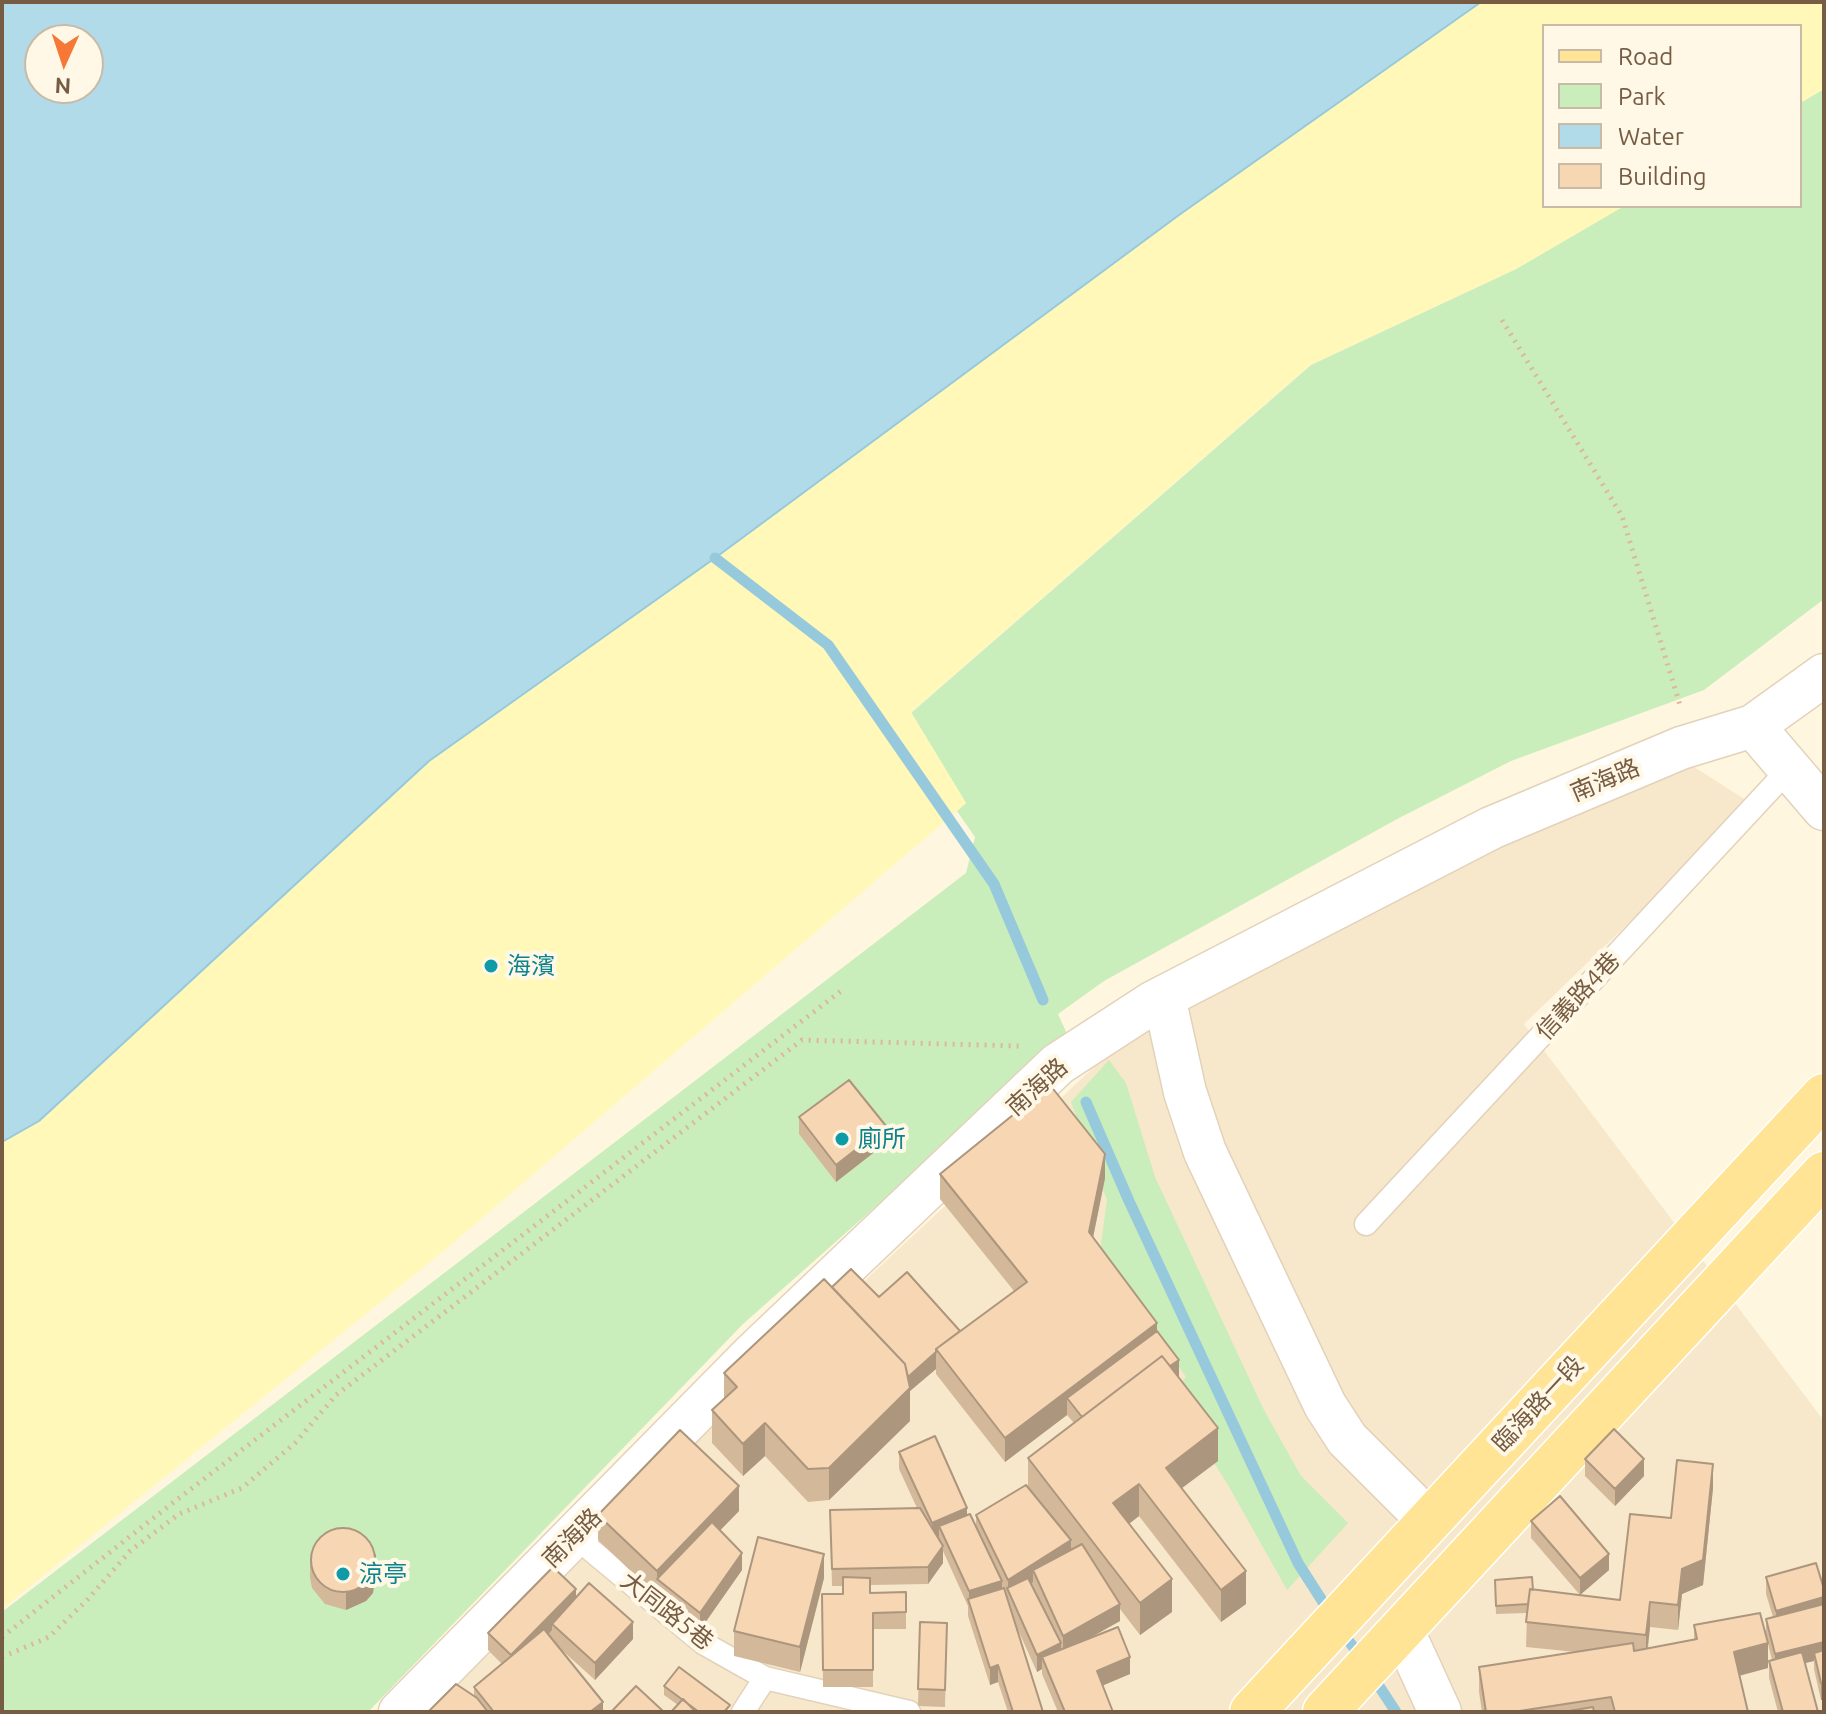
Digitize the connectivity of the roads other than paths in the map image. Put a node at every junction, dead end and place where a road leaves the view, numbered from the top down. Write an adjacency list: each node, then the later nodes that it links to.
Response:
1 (1824, 675): 2 (street, 南海路)
2 (1753, 726): 3 (street); 5 (street, 南海路)
3 (1789, 769): 4 (street); 8 (lane, 信義路4巷)
4 (1824, 809)
5 (1164, 997): 9 (street); 10 (street, 南海路)
6 (1824, 1096): 9 (main road, 臨海路一段)
7 (1824, 1174): 11 (main road)
8 (1366, 1224)
9 (1429, 1521): 16 (main road, 臨海路一段)
10 (574, 1536): 12 (lane, 大同路5巷); 13 (street, 南海路)
11 (1402, 1629): 17 (main road); 18 (street)
12 (765, 1678): 14 (lane); 15 (lane, 大同路5巷)
13 (400, 1712)
14 (743, 1712)
15 (909, 1712)
16 (1252, 1712)
17 (1325, 1712)
18 (1440, 1712)

